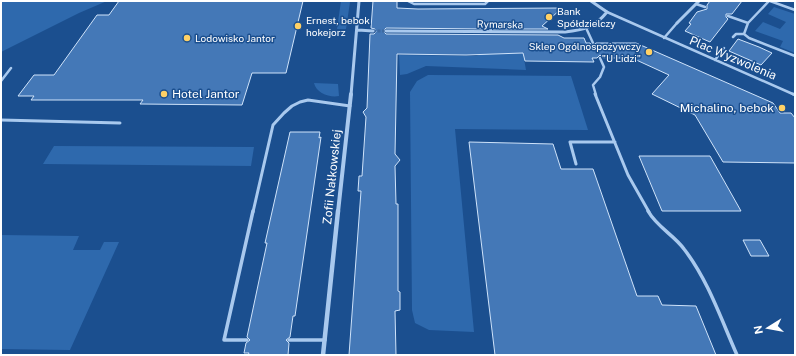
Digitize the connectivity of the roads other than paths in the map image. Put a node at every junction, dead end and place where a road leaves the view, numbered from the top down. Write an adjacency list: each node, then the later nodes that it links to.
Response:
1 (359, 1): 17 (street, Zofii Nałkowskiej)
2 (408, 1): 8 (lane)
3 (488, 1): 8 (lane)
4 (591, 1): 12 (street, Plac Wyzwolenia)
5 (769, 1): 7 (lane); 14 (lane)
6 (697, 2): 9 (lane); 16 (street)
7 (774, 2): 11 (lane)
8 (484, 4): 10 (lane)
9 (705, 7)
10 (485, 9)
11 (795, 10)
12 (607, 12): 18 (street); 24 (lane, Plac Wyzwolenia)
13 (728, 16): 14 (lane)
14 (748, 23): 22 (lane)
15 (489, 24): 21 (lane)
16 (677, 24): 24 (lane)
17 (358, 30): 19 (street); 33 (street, Zofii Nałkowskiej)
18 (587, 30): 21 (street, Rymarska); 25 (lane)
19 (373, 31)
20 (388, 31): 21 (street, Rymarska)
21 (491, 32)
22 (744, 34): 23 (lane); 27 (lane)
23 (733, 37)
24 (664, 38): 29 (lane, Plac Wyzwolenia)
25 (593, 43)
26 (724, 48): 29 (lane)
27 (795, 56)
28 (600, 58): 36 (lane)
29 (715, 60): 32 (lane, Plac Wyzwolenia)
30 (11, 68): 31 (lane)
31 (1, 81)
32 (795, 95)
33 (350, 106): 38 (lane); 40 (street, Zofii Nałkowskiej)
34 (1, 120): 35 (lane)
35 (120, 123)
36 (615, 142): 37 (lane); 42 (lane)
37 (576, 164)
38 (247, 340)
39 (289, 340): 40 (lane)
40 (324, 340): 41 (street, Zofii Nałkowskiej)
41 (323, 355)
42 (737, 355)

